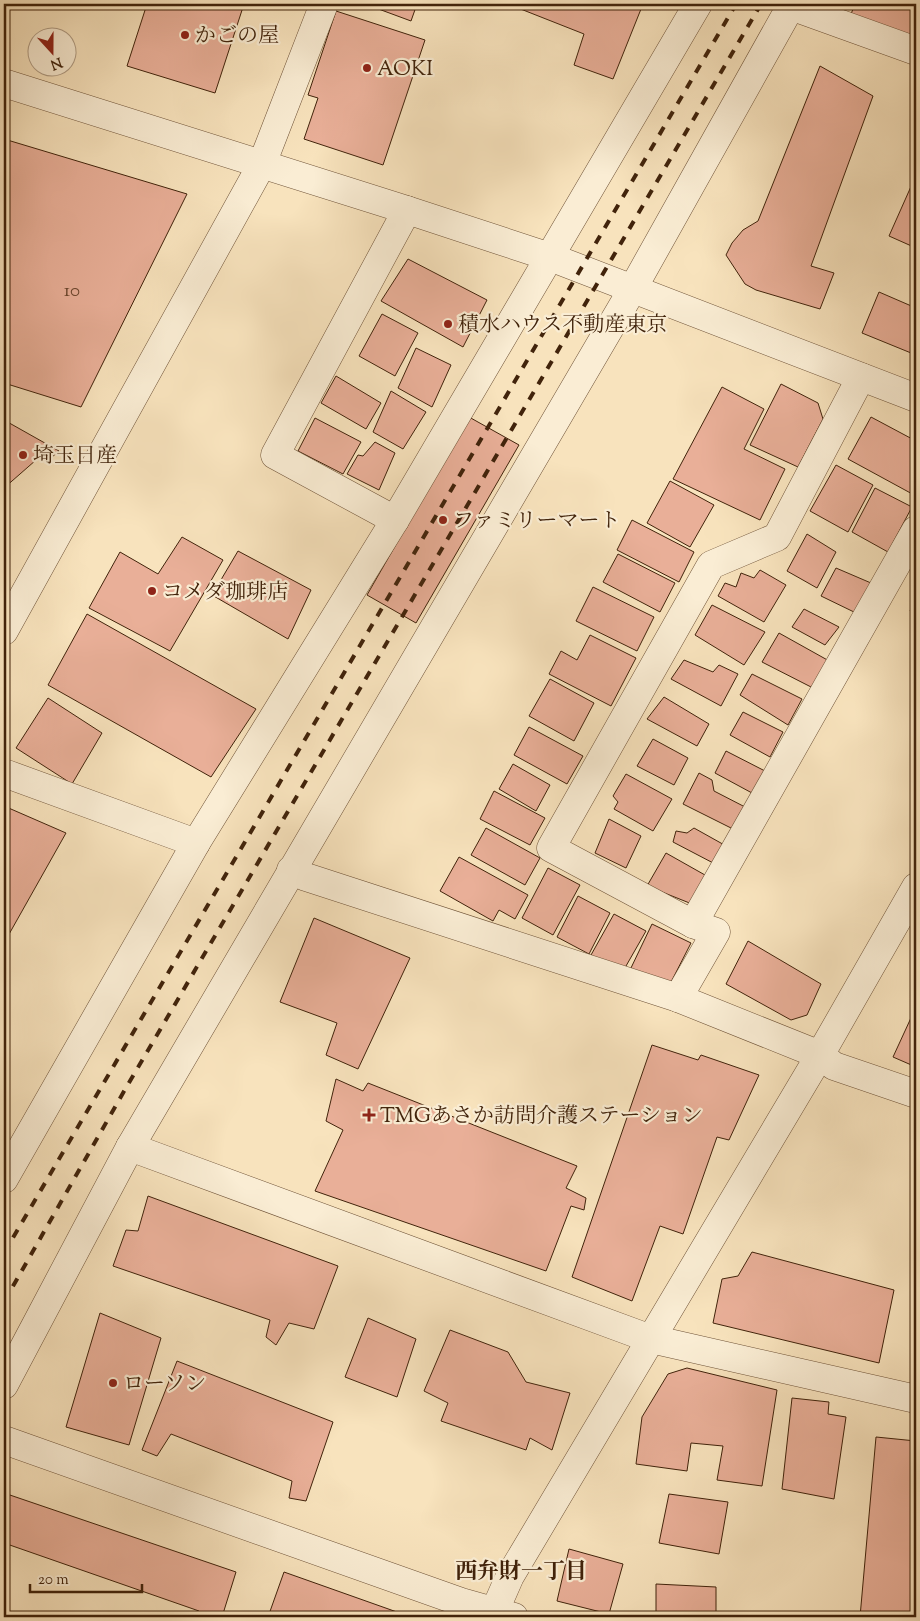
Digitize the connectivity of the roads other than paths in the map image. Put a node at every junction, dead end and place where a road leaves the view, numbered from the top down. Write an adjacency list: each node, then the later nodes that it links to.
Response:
1 (324, 4): 6 (street)
2 (698, 4): 8 (street)
3 (792, 5): 4 (street); 9 (street)
4 (916, 51)
5 (4, 83): 6 (street)
6 (262, 164): 7 (street); 14 (street)
7 (407, 210): 8 (street); 12 (street)
8 (550, 257): 9 (street); 12 (street)
9 (632, 290): 10 (street); 17 (street)
10 (861, 377): 11 (street); 19 (street)
11 (916, 398)
12 (395, 520): 16 (street)
13 (916, 530): 19 (street)
14 (4, 630)
15 (4, 774): 16 (street)
16 (196, 843): 24 (street)
17 (291, 870): 20 (street); 23 (street)
18 (916, 887): 21 (street)
19 (693, 924): 20 (street)
20 (678, 998): 21 (street)
21 (820, 1055): 22 (street); 25 (street)
22 (916, 1094)
23 (130, 1147): 25 (street); 26 (street)
24 (4, 1179)
25 (651, 1338): 27 (street); 29 (street)
26 (4, 1385)
27 (916, 1399)
28 (4, 1440): 29 (street)
29 (500, 1616)

